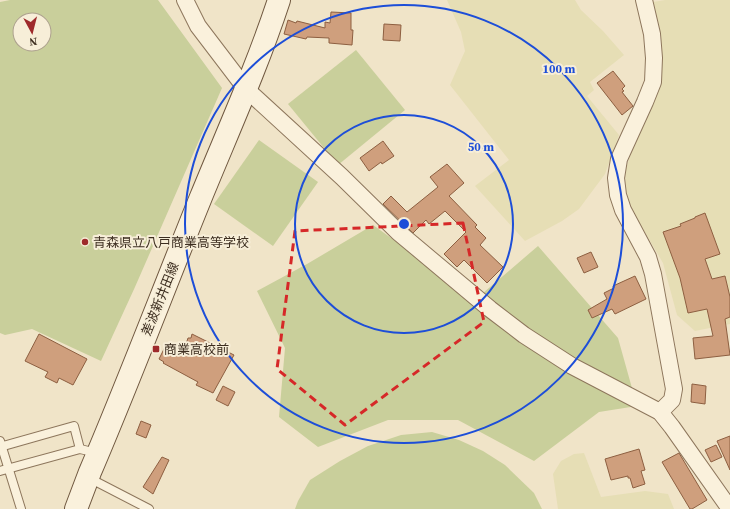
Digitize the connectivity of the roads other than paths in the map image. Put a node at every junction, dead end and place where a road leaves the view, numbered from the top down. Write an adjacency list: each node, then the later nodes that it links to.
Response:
1 (184, 0): 4 (street)
2 (279, 0): 4 (main road, 差波新井田線)
3 (644, 0): 5 (street)
4 (246, 89): 5 (street); 7 (main road, 差波新井田線)
5 (660, 412): 14 (street)
6 (1, 445): 7 (lane); 8 (lane)
7 (89, 451): 8 (lane); 10 (main road, 差波新井田線)
8 (9, 469): 9 (lane); 11 (lane)
9 (0, 472)
10 (88, 478): 12 (main road, 差波新井田線); 13 (lane)
11 (21, 509)
12 (76, 509)
13 (149, 509)
14 (730, 509)

